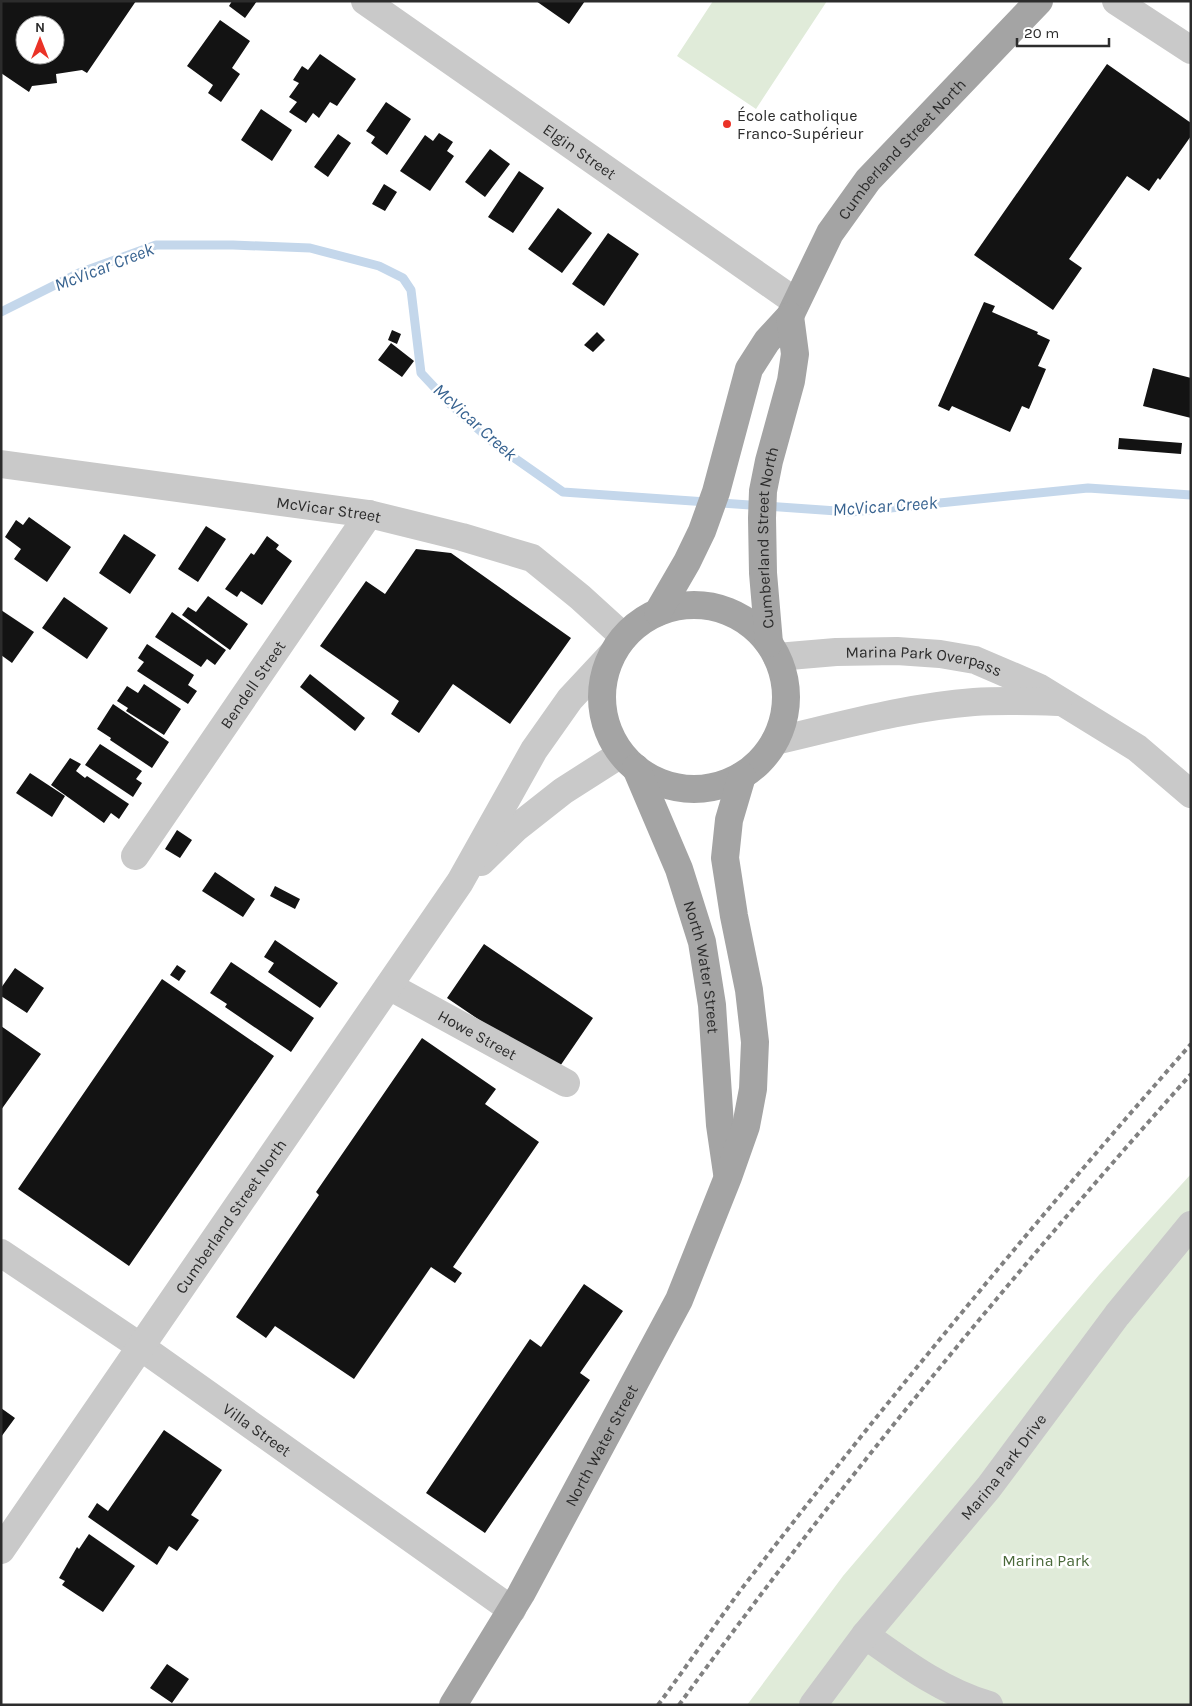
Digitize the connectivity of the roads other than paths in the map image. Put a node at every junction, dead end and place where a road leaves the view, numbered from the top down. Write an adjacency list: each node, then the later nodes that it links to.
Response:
1 (365, 1): 5 (street, Elgin Street)
2 (1039, 1): 5 (main road, Cumberland Street North)
3 (1116, 1): 4 (street)
4 (1191, 50)
5 (793, 309): 8 (main road, Cumberland Street North); 10 (main road, Cumberland Street North)
6 (1, 464): 7 (street, McVicar Street)
7 (369, 514): 9 (street, McVicar Street); 16 (street, Bendell Street)
8 (658, 612): 9 (main road); 10 (main road)
9 (618, 646): 13 (main road, North Water Street); 17 (street, Cumberland Street North)
10 (773, 650): 11 (street, Marina Park Overpass); 12 (main road, Cumberland Street North)
11 (1062, 702): 12 (street, Marina Park Overpass); 15 (street, Marina Park Overpass)
12 (775, 741): 14 (main road, Cumberland Street North)
13 (629, 761): 14 (main road); 17 (street, Cumberland Street North); 20 (main road, North Water Street)
14 (742, 776): 20 (main road, North Water Street)
15 (1191, 794)
16 (135, 856)
17 (460, 882): 18 (street, Cumberland Street North)
18 (389, 986): 19 (street, Howe Street); 23 (street, Cumberland Street North)
19 (566, 1083)
20 (728, 1177): 25 (main road, North Water Street)
21 (1191, 1226): 26 (street, Marina Park Drive)
22 (1, 1253): 23 (street, Villa Street)
23 (141, 1347): 24 (street, Cumberland Street North); 25 (street, Villa Street)
24 (1, 1550)
25 (512, 1610): 27 (main road, North Water Street)
26 (865, 1635): 28 (street, Marina Park Drive); 29 (street)
27 (453, 1705)
28 (813, 1705)
29 (989, 1705)

